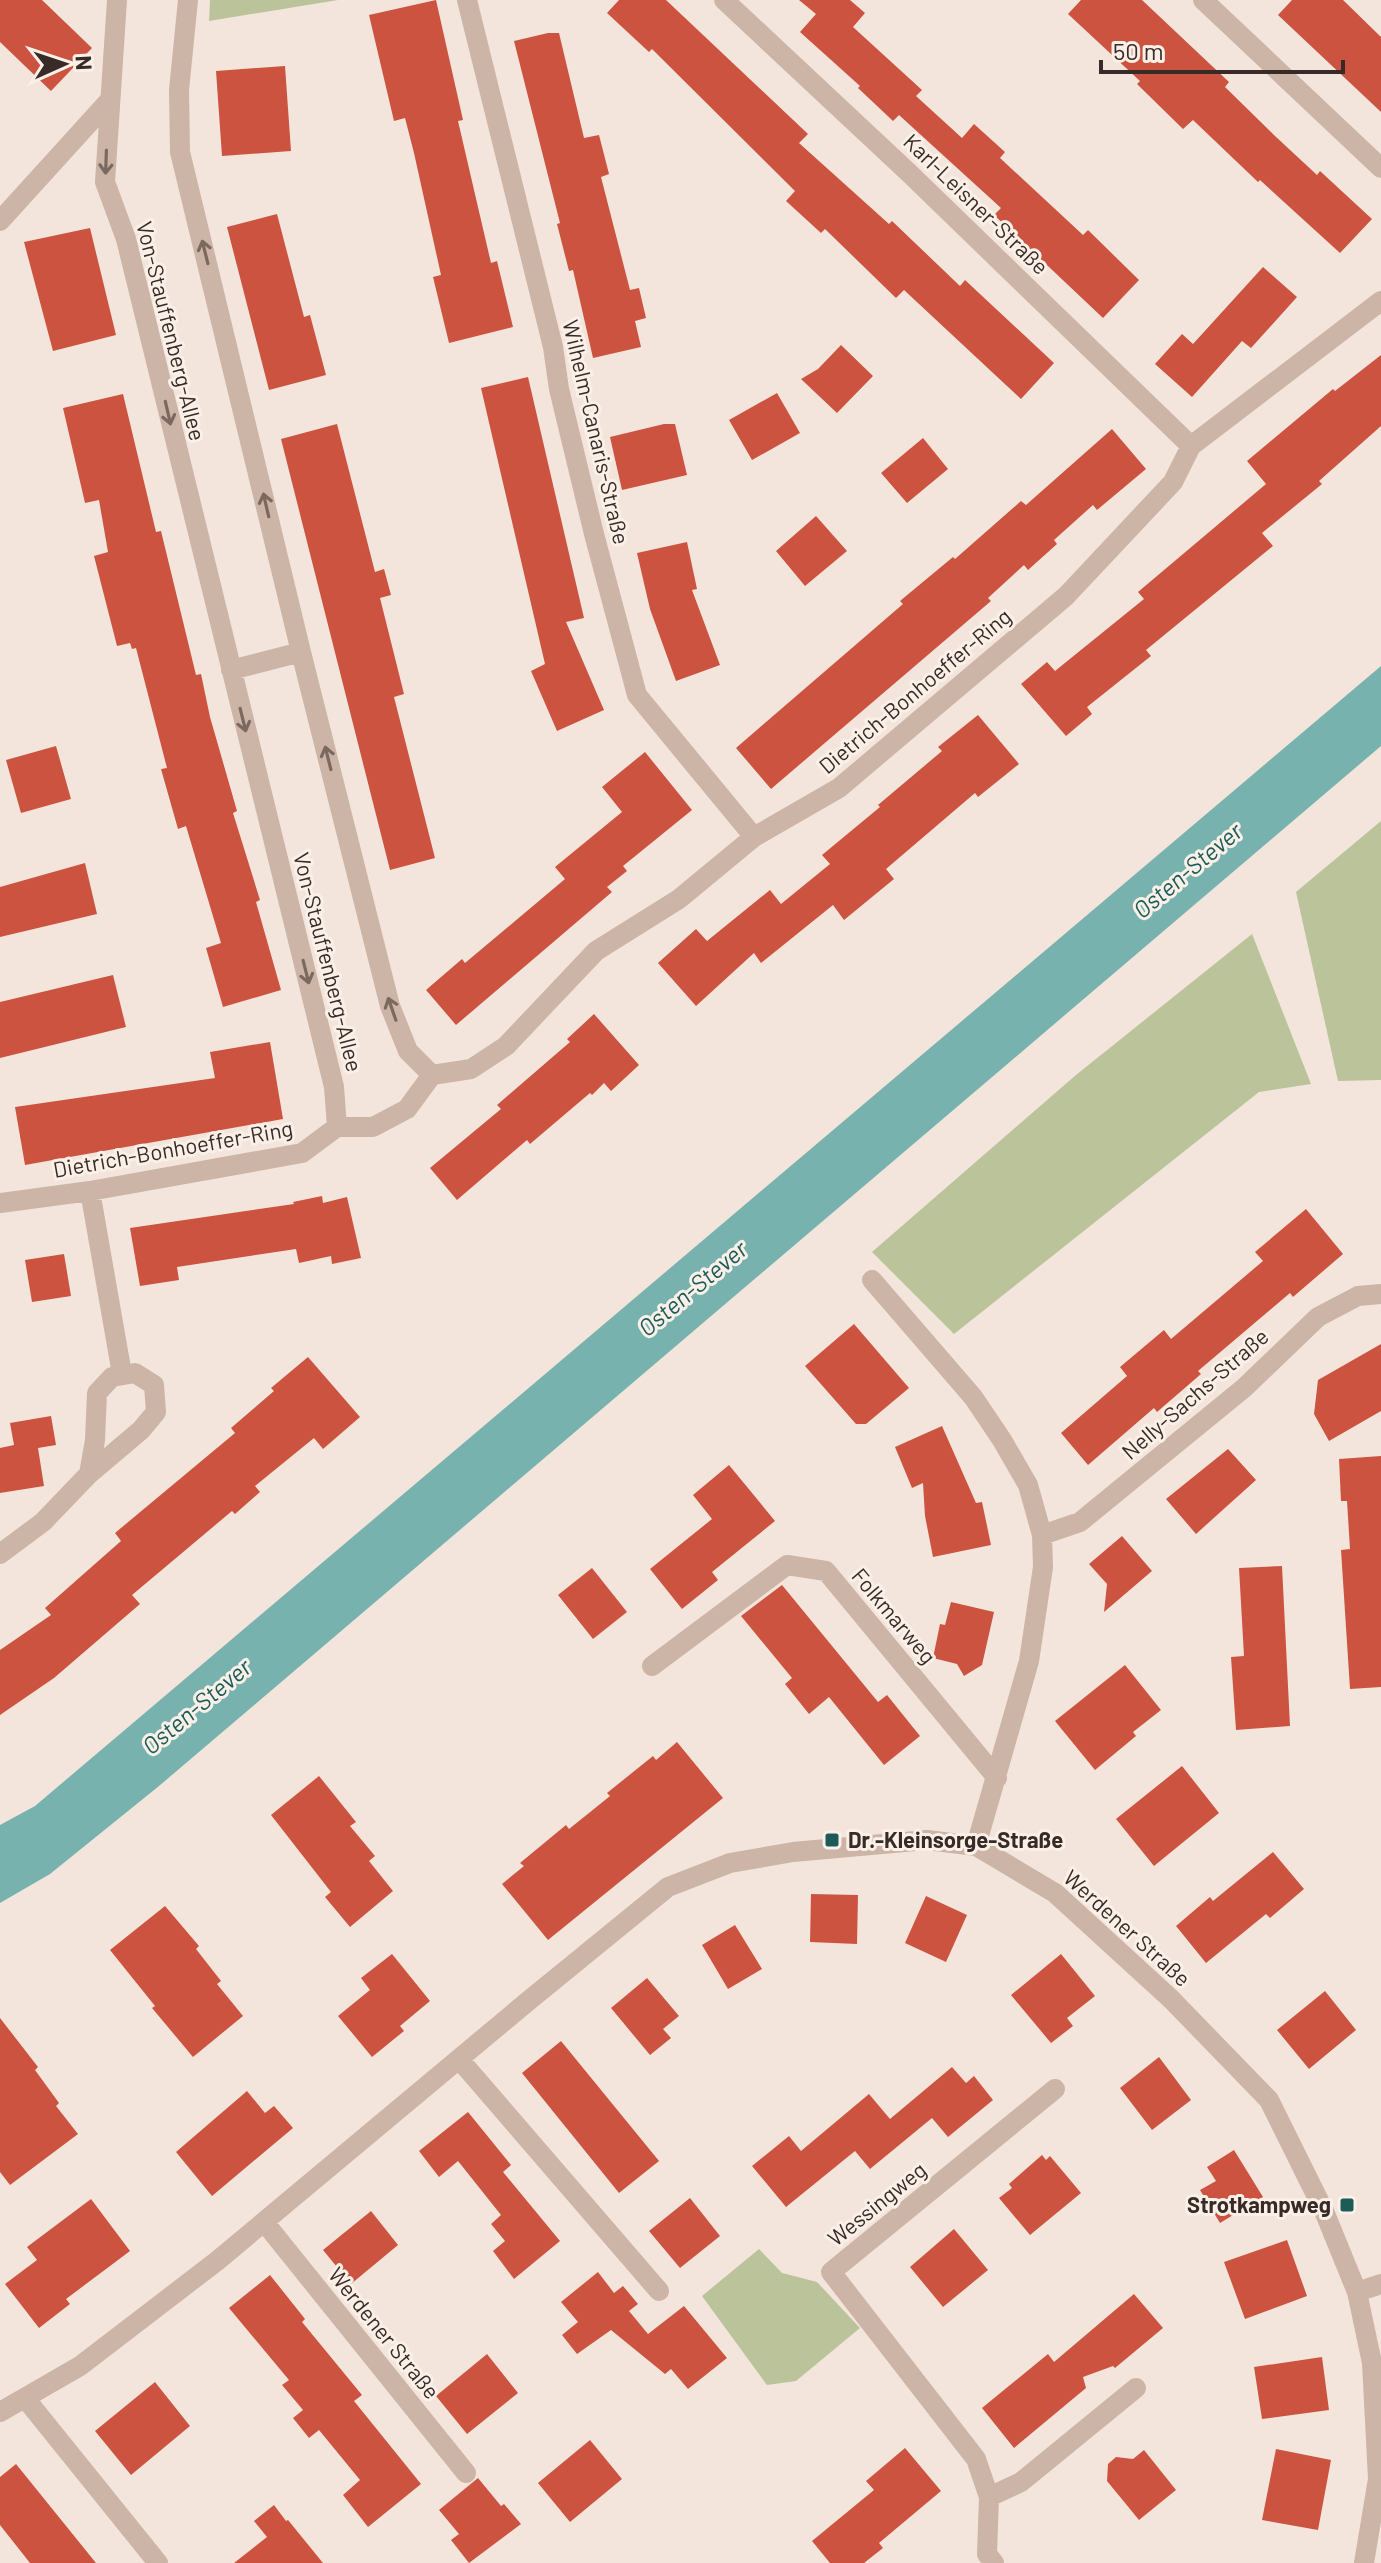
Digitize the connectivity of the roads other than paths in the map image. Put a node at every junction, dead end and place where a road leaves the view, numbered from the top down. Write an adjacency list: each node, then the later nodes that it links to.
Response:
1 (117, 0): 6 (street, Von-Stauffenberg-Allee)
2 (188, 0): 11 (street, one-way to 2)
3 (467, 0): 13 (street, Wilhelm-Canaris-Straße)
4 (724, 0): 10 (street, Karl-Leisner-Straße)
5 (1203, 0): 7 (street)
6 (108, 102): 8 (street); 12 (street, Von-Stauffenberg-Allee, one-way to 12)
7 (1381, 168)
8 (0, 221)
9 (1381, 301): 10 (street, Dietrich-Bonhoeffer-Ring)
10 (1191, 446): 13 (street, Dietrich-Bonhoeffer-Ring)
11 (301, 652): 12 (street); 14 (street, one-way to 11)
12 (231, 670): 15 (street, Von-Stauffenberg-Allee, one-way to 15)
13 (754, 837): 14 (street, Dietrich-Bonhoeffer-Ring)
14 (432, 1075): 15 (street)
15 (337, 1127): 16 (street, Dietrich-Bonhoeffer-Ring)
16 (90, 1191): 17 (street, Dietrich-Bonhoeffer-Ring); 20 (street)
17 (0, 1203)
18 (872, 1280): 22 (street)
19 (1381, 1294): 22 (street, Nelly-Sachs-Straße)
20 (122, 1374): 21 (street); 21 (street)
21 (89, 1474): 23 (street)
22 (1042, 1535): 25 (street)
23 (0, 1554)
24 (652, 1666): 25 (street, Folkmarweg)
25 (997, 1778): 26 (street)
26 (976, 1846): 27 (street, Werdener Straße); 32 (street, Werdener Straße)
27 (459, 2059): 29 (street, Werdener Straße); 31 (street)
28 (1055, 2089): 37 (street, Wessingweg)
29 (265, 2223): 34 (street, Werdener Straße); 36 (street, Werdener Straße)
30 (1381, 2284): 32 (street)
31 (659, 2291)
32 (1357, 2292): 40 (street, Werdener Straße)
33 (1136, 2388): 37 (street)
34 (25, 2398): 35 (street, Werdener Straße); 39 (street)
35 (0, 2412)
36 (466, 2473)
37 (989, 2497): 38 (street, Wessingweg)
38 (986, 2560)
39 (158, 2563)
40 (1364, 2563)

